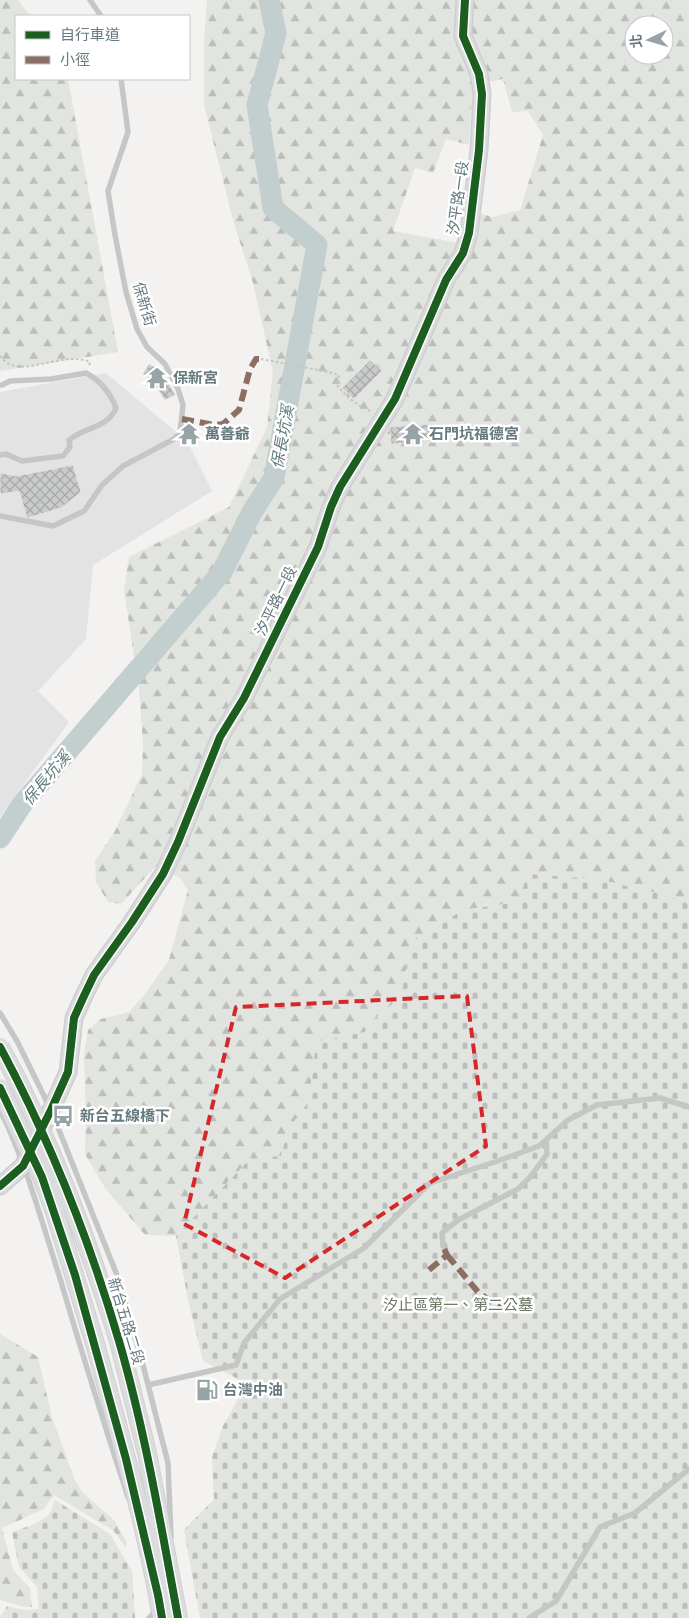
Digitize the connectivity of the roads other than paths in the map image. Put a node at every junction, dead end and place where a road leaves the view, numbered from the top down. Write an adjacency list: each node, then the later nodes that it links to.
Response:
1 (90, 0): 3 (lane)
2 (465, 0): 13 (street, 汐平路一段)
3 (100, 15)
4 (122, 80): 7 (lane, 保新街)
5 (2, 385): 6 (lane)
6 (0, 455)
7 (0, 516)
8 (0, 1013): 13 (lane)
9 (0, 1046): 20 (main road, 新台五路二段, bridge)
10 (0, 1088): 20 (main road, 新台五路二段, bridge)
11 (689, 1107): 14 (lane)
12 (0, 1110): 15 (lane)
13 (51, 1110): 15 (street, 汐平路一段); 18 (lane)
14 (546, 1140): 17 (lane); 18 (lane)
15 (23, 1166): 16 (street, 汐平路一段); 20 (lane)
16 (0, 1186)
17 (443, 1246)
18 (148, 1385): 20 (lane)
19 (689, 1469): 22 (lane)
20 (161, 1606): 21 (main road, 新台五路二段)
21 (178, 1618)
22 (529, 1618)

